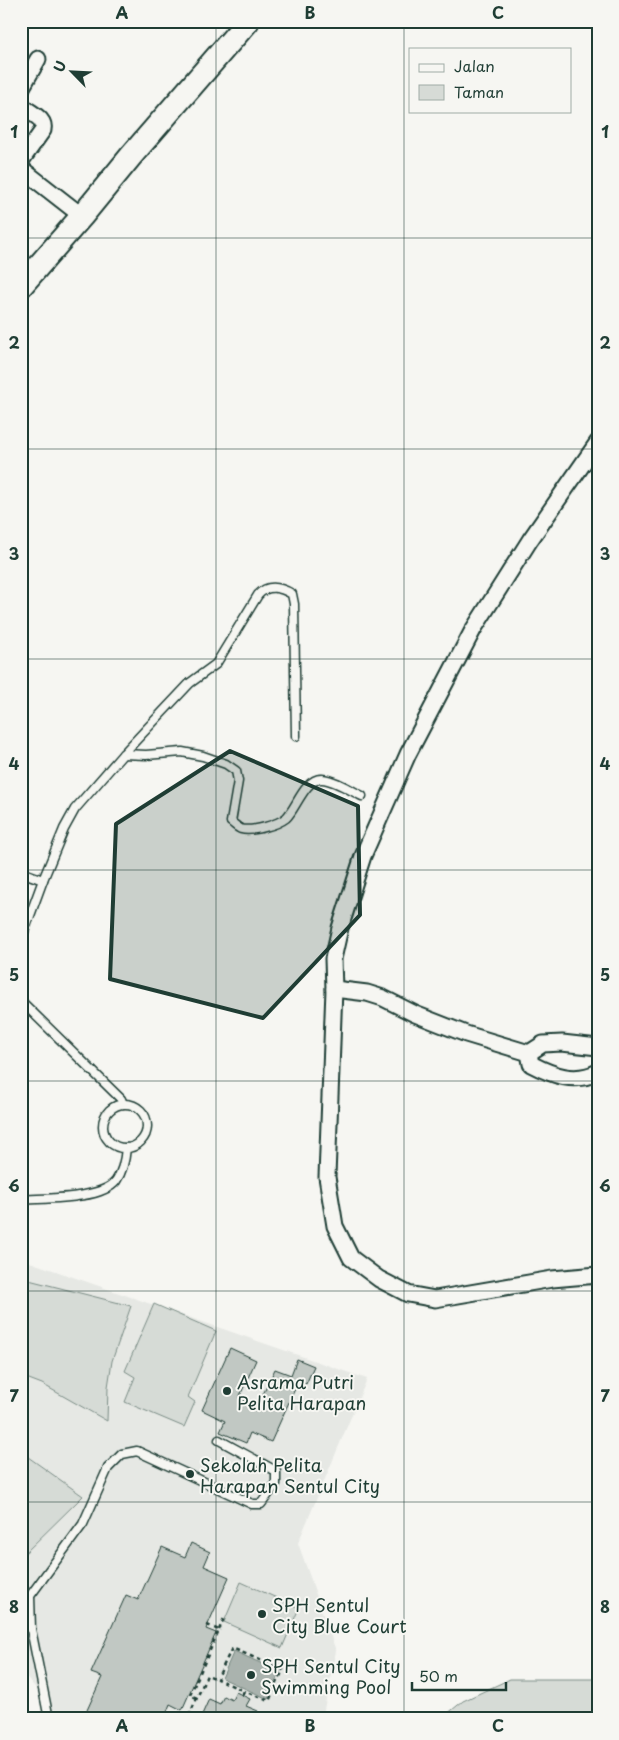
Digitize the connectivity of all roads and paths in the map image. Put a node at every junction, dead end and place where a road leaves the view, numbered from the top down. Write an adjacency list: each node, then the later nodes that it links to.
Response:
1 (248, 21): 7 (main road)
2 (38, 59): 3 (street)
3 (21, 90)
4 (21, 104): 5 (street)
5 (21, 161)
6 (21, 167): 7 (street)
7 (82, 216): 8 (main road)
8 (21, 286)
9 (598, 442): 16 (street)
10 (296, 736): 11 (lane)
11 (123, 754): 12 (lane); 14 (lane)
12 (362, 796)
13 (21, 872): 14 (lane)
14 (43, 880): 15 (lane)
15 (21, 940)
16 (334, 989): 19 (street); 24 (street)
17 (21, 1001): 21 (lane)
18 (598, 1047): 19 (street)
19 (529, 1053): 20 (street)
20 (598, 1072)
21 (123, 1104): 22 (lane); 22 (lane)
22 (126, 1148): 23 (lane)
23 (21, 1200)
24 (598, 1275)
25 (220, 1440): 34 (lane)
26 (225, 1619): 28 (path)
27 (207, 1625): 28 (path)
28 (219, 1630): 32 (path)
29 (217, 1679): 30 (path); 30 (path); 32 (path)
30 (244, 1691): 31 (path)
31 (242, 1695)
32 (197, 1698): 33 (path)
33 (188, 1717): 35 (path)
34 (49, 1719)
35 (196, 1719)

